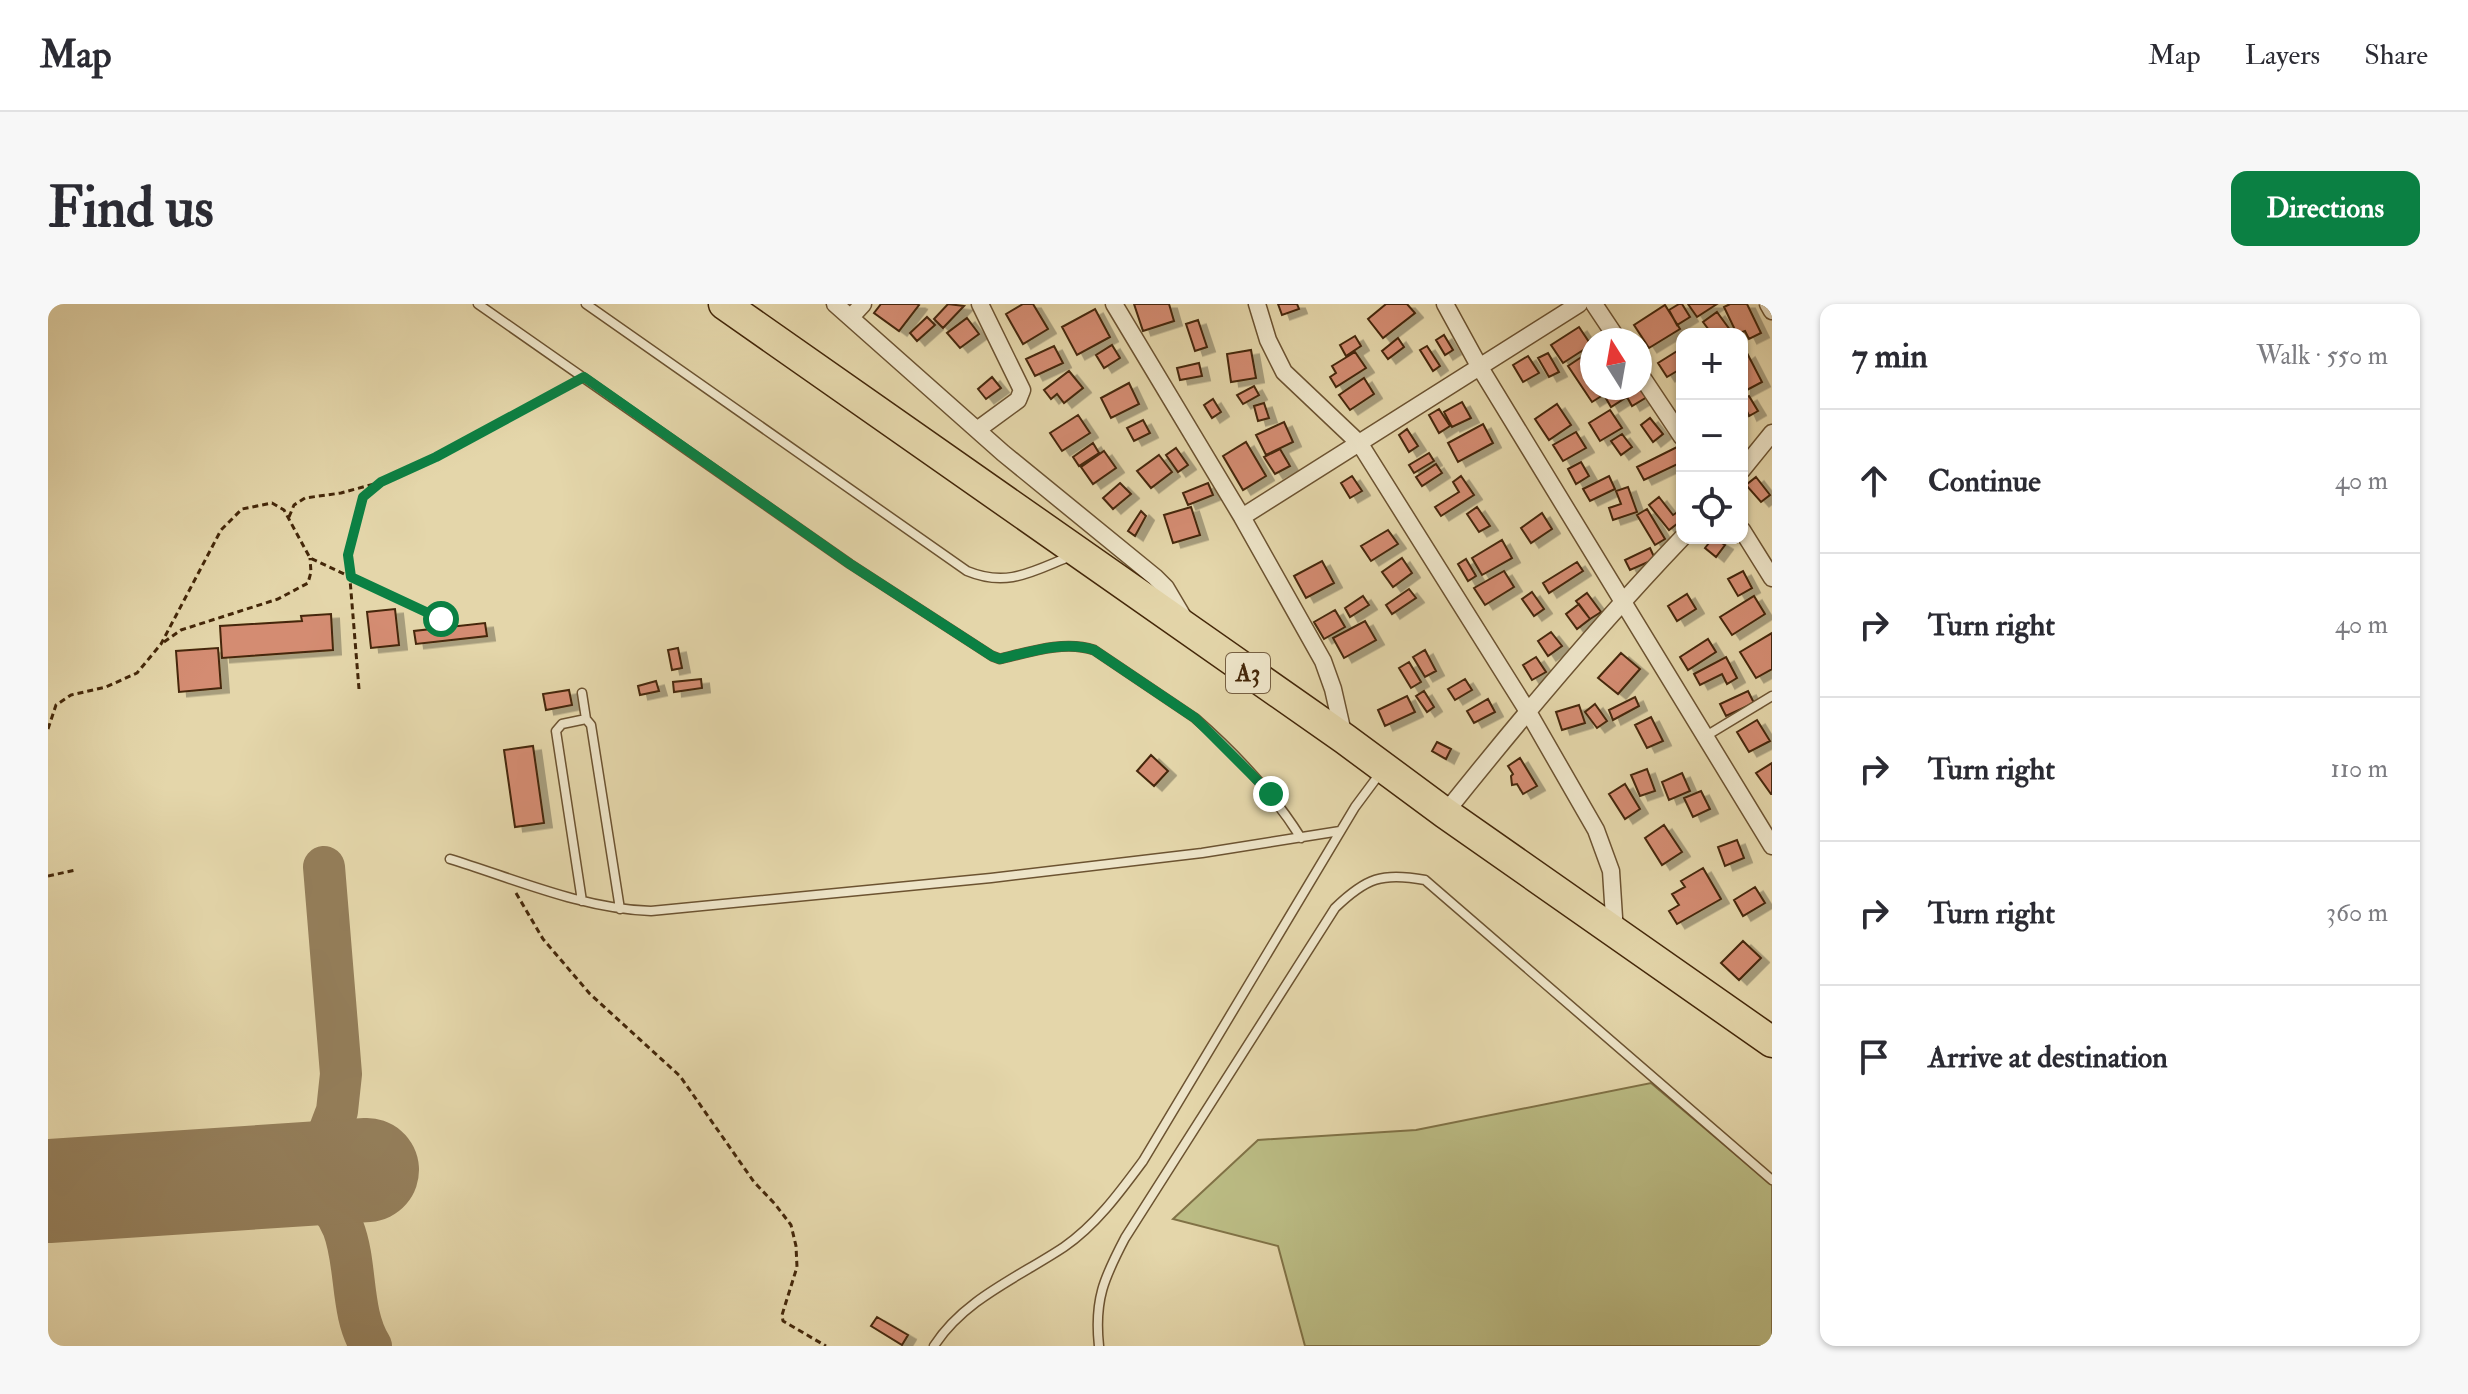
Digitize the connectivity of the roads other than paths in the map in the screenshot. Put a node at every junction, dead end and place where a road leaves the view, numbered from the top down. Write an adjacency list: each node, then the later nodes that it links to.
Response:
1 (478, 304): 39 (lane)
2 (586, 304): 26 (lane)
3 (724, 304): 26 (highway, A3)
4 (835, 304): 14 (street)
5 (863, 304): 14 (street)
6 (980, 304): 19 (street)
7 (1114, 304): 23 (street)
8 (1257, 304): 21 (street)
9 (1445, 304): 16 (street)
10 (1579, 304): 16 (street)
11 (1594, 304): 15 (street)
12 (1768, 304): 13 (street)
13 (1772, 311)
14 (851, 317): 19 (street)
15 (1610, 328)
16 (1479, 366): 21 (street); 28 (street)
17 (1652, 392): 18 (street)
18 (1676, 428)
19 (977, 430): 29 (street)
20 (1772, 433): 22 (street)
21 (1360, 444): 23 (street); 32 (street)
22 (1748, 463)
23 (1242, 517): 35 (street)
24 (1748, 540): 27 (street)
25 (1676, 544): 28 (street)
26 (1077, 553): 29 (highway, A3)
27 (1772, 578)
28 (1623, 600): 32 (street); 34 (street)
29 (1194, 635): 35 (highway, A3)
30 (582, 693): 33 (lane)
31 (1772, 696): 34 (lane)
32 (1527, 710): 37 (street); 44 (street)
33 (586, 719): 42 (lane); 43 (lane)
34 (1706, 736): 40 (street)
35 (1345, 739): 36 (highway, A3)
36 (1384, 768): 37 (highway, A3); 38 (lane)
37 (1445, 813): 44 (highway, A3)
38 (1340, 831): 39 (lane); 47 (lane)
39 (1301, 838): 43 (lane)
40 (1772, 846)
41 (450, 859): 42 (lane)
42 (582, 901): 43 (lane)
43 (620, 909)
44 (1615, 933): 45 (highway, A3)
45 (1772, 1042)
46 (1772, 1180): 48 (lane)
47 (934, 1346)
48 (1099, 1346)

